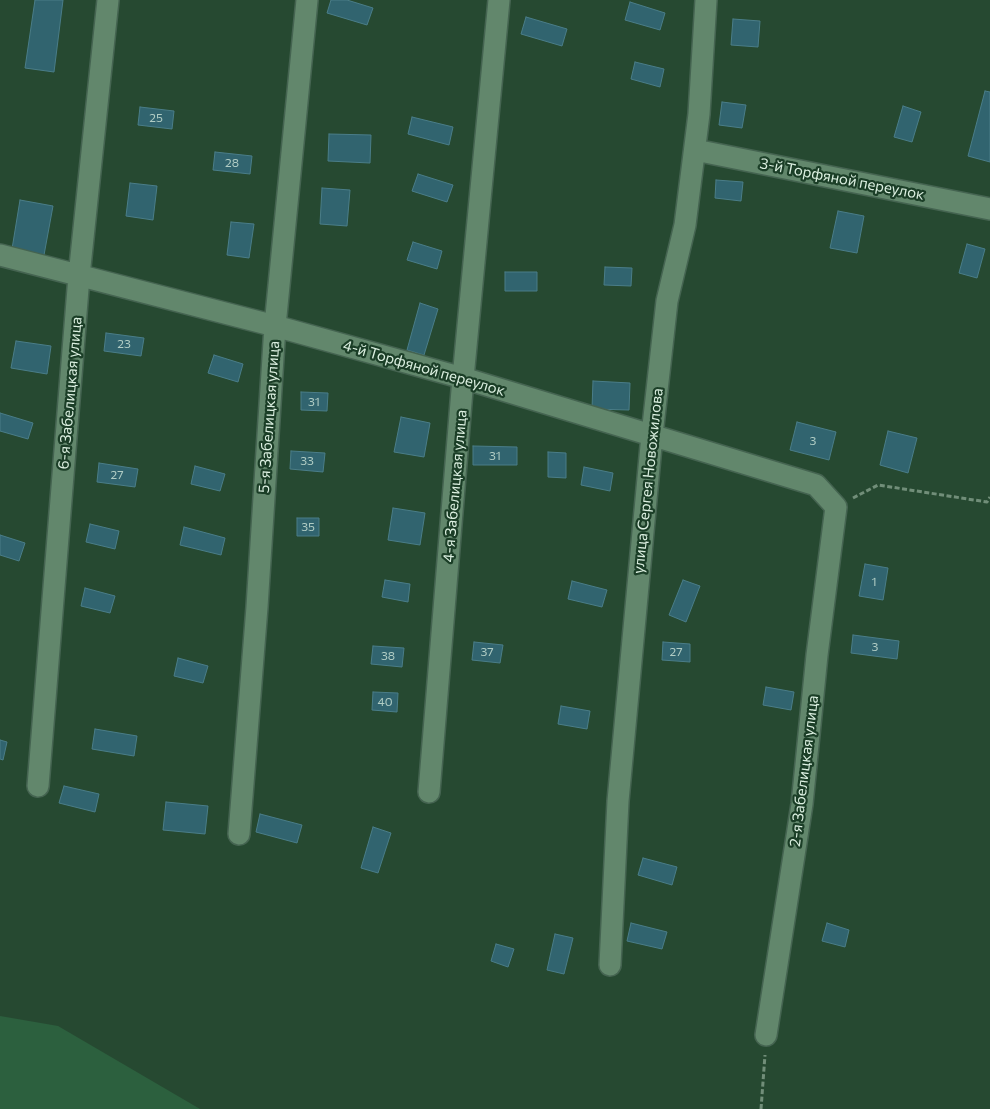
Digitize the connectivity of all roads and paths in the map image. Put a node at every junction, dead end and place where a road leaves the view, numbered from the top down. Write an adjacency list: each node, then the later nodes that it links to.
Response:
1 (108, 0): 8 (street, 6-я Забелицкая улица)
2 (307, 0): 9 (street, 5-я Забелицкая улица)
3 (499, 0): 10 (street, 4-я Забелицкая улица)
4 (706, 0): 5 (street, улица Сергея Новожилова)
5 (694, 150): 6 (street, 3-й Торфяной переулок); 11 (street, улица Сергея Новожилова)
6 (990, 209)
7 (0, 256): 8 (street, 4-й Торфяной переулок)
8 (80, 276): 9 (street, 4-й Торфяной переулок); 14 (street, 6-я Забелицкая улица)
9 (276, 326): 10 (street, 4-й Торфяной переулок); 16 (street, 5-я Забелицкая улица)
10 (464, 378): 11 (street, 4-й Торфяной переулок); 15 (street, 4-я Забелицкая улица)
11 (652, 435): 13 (street, 4-й Торфяной переулок); 17 (street, улица Сергея Новожилова)
12 (990, 496): 13 (path)
13 (836, 507): 18 (street, 2-я Забелицкая улица)
14 (38, 786)
15 (429, 792)
16 (239, 834)
17 (610, 965)
18 (766, 1036): 19 (path)
19 (762, 1109)

